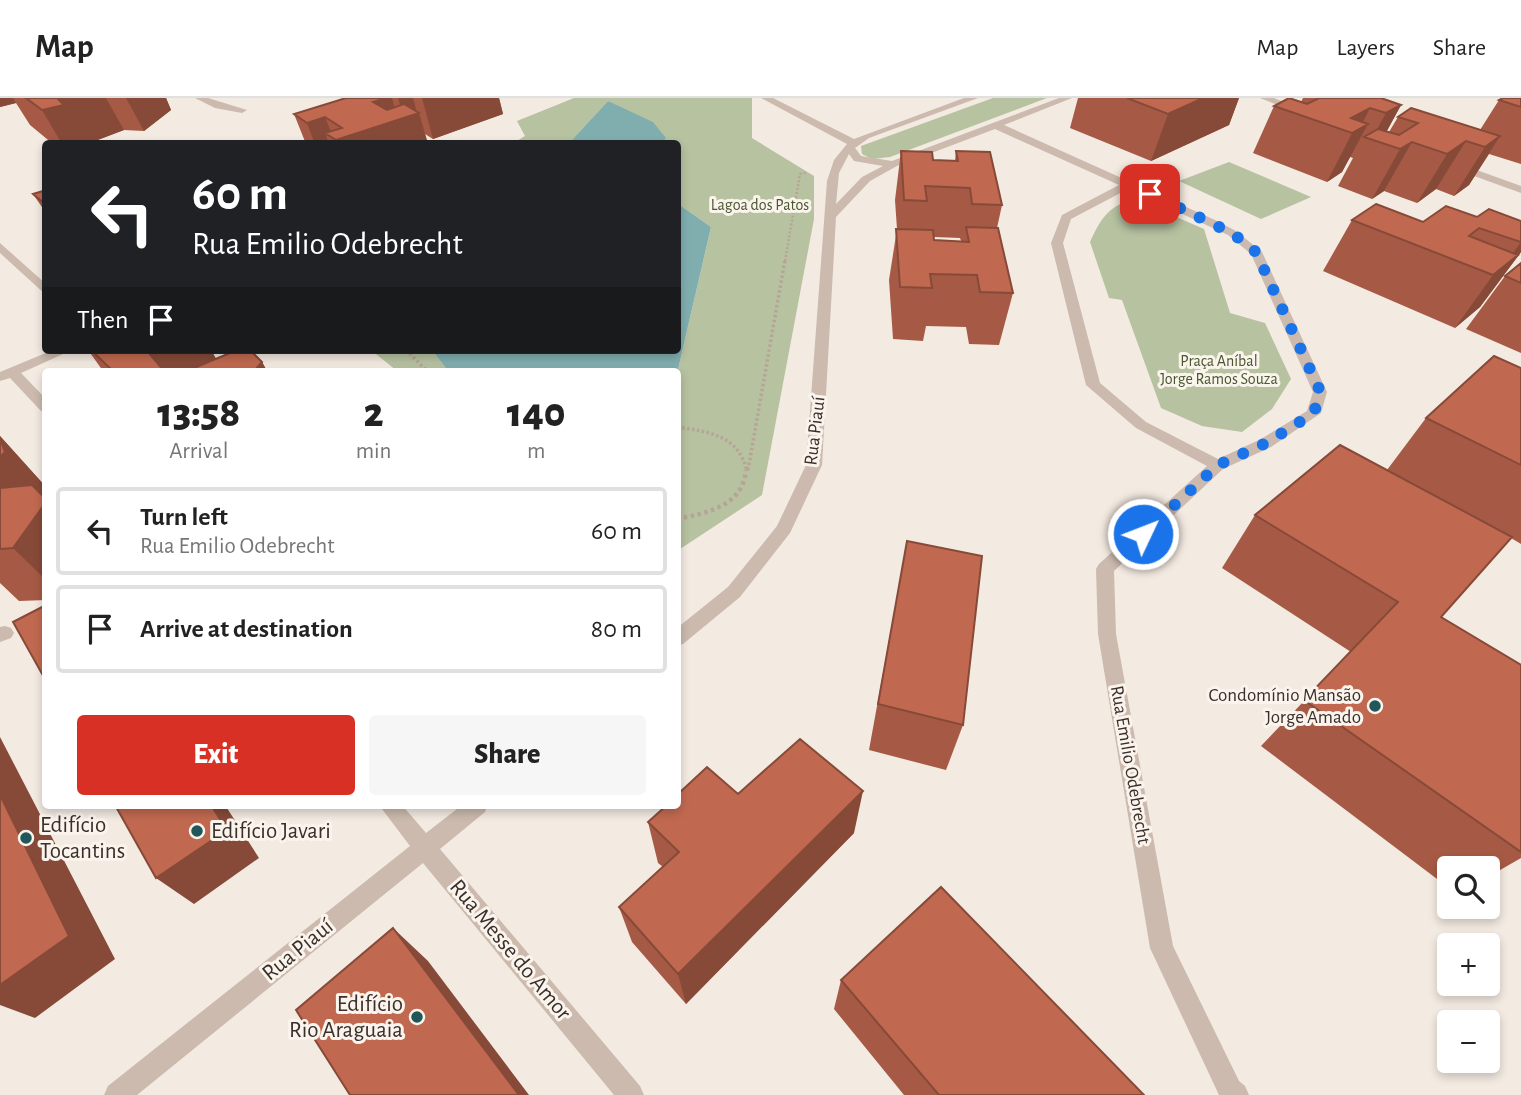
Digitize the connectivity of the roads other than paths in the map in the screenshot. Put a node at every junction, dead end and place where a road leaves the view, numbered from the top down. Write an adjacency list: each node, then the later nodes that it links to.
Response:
1 (201, 98): 6 (street)
2 (766, 98): 9 (street)
3 (972, 98): 9 (street)
4 (1067, 98): 8 (street)
5 (1265, 98): 7 (street)
6 (242, 110)
7 (1316, 116)
8 (995, 125): 11 (street); 12 (street, Rua Emilio Odebrecht)
9 (850, 145): 11 (street); 14 (street, Rua Piauí)
10 (1444, 162): 13 (street)
11 (893, 164): 14 (street)
12 (1129, 184): 20 (street); 20 (street, Rua Emilio Odebrecht)
13 (1521, 190)
14 (832, 215): 21 (street, Rua Piauí)
15 (0, 246): 16 (street)
16 (42, 286)
17 (55, 354): 18 (street)
18 (6, 374): 19 (street)
19 (42, 405)
20 (1218, 465): 27 (street, Rua Emilio Odebrecht)
21 (681, 636)
22 (392, 809): 24 (street, Rua Messe do Amor)
23 (473, 809): 24 (street, Rua Piauí)
24 (426, 848): 25 (street, Rua Piauí); 26 (street, Rua Messe do Amor)
25 (117, 1095)
26 (631, 1095)
27 (1236, 1095)

